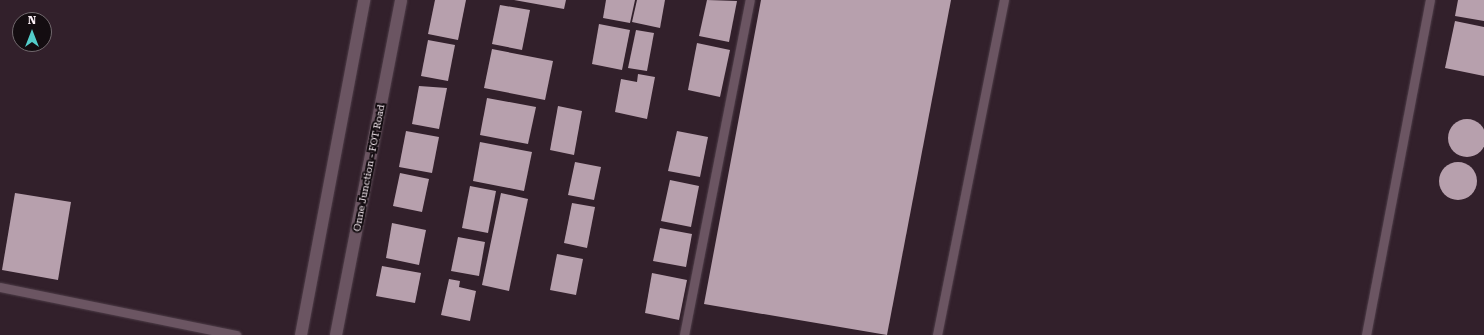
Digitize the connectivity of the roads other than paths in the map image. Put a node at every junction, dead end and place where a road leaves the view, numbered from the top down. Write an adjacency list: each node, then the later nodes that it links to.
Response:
1 (364, 0): 8 (street)
2 (401, 0): 9 (street, Onne Junction - FOT Road)
3 (750, 0): 10 (lane)
4 (1004, 0): 11 (lane)
5 (1430, 0): 12 (lane)
6 (0, 287): 7 (lane)
7 (236, 335)
8 (302, 335)
9 (336, 335)
10 (684, 335)
11 (937, 335)
12 (1366, 335)

